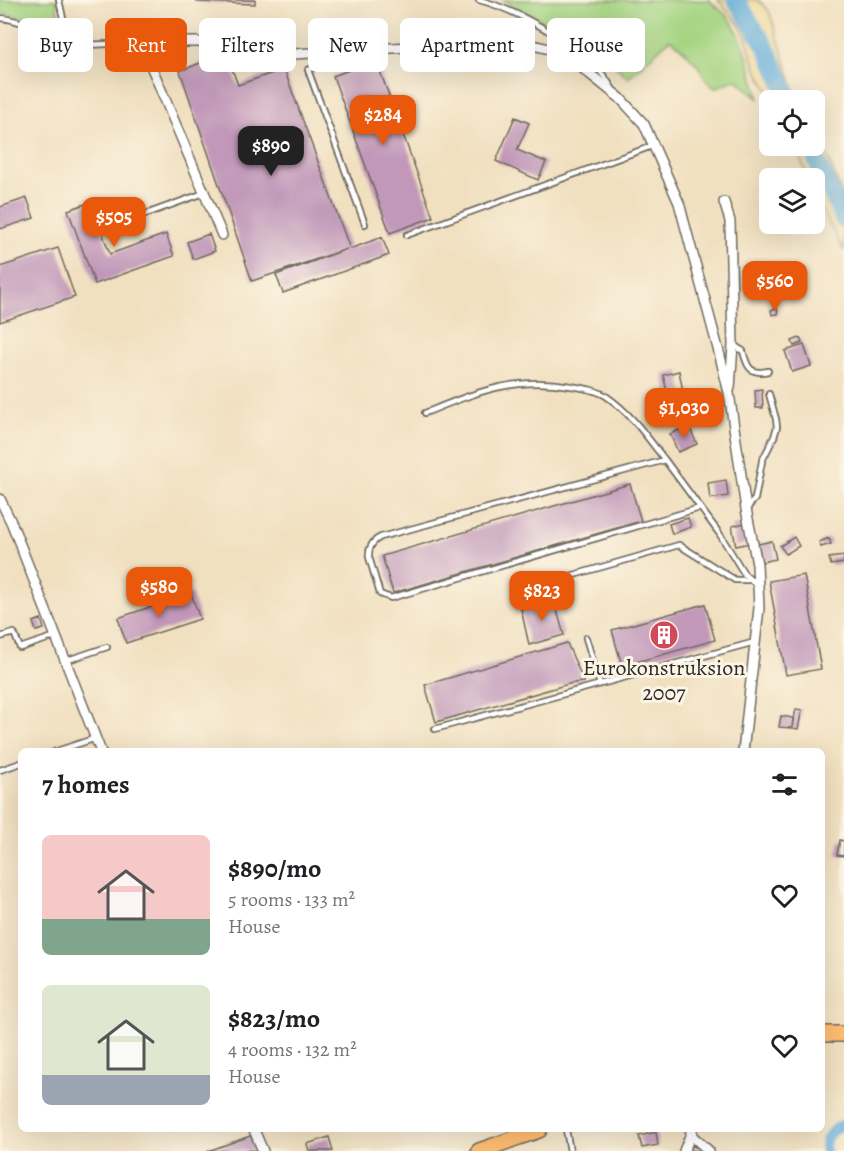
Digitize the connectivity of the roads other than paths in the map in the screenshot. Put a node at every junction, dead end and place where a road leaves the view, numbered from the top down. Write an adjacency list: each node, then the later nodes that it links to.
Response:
1 (59, 0): 5 (lane)
2 (479, 0): 3 (lane)
3 (491, 2): 12 (lane)
4 (0, 18): 7 (lane)
5 (63, 18)
6 (187, 42): 9 (street)
7 (105, 43)
8 (388, 48): 12 (street)
9 (308, 53)
10 (154, 72): 14 (street)
11 (309, 72): 16 (lane)
12 (620, 98): 13 (street)
13 (655, 145): 19 (lane); 22 (street)
14 (204, 193): 17 (lane); 18 (street)
15 (724, 202): 20 (street)
16 (365, 224)
17 (113, 226)
18 (222, 235)
19 (407, 236)
20 (733, 345): 21 (lane); 22 (street)
21 (768, 371)
22 (729, 393): 28 (street)
23 (769, 394): 28 (lane)
24 (425, 413): 25 (lane)
25 (665, 460): 27 (lane); 27 (lane)
26 (0, 499): 31 (street)
27 (700, 508): 29 (lane)
28 (746, 509): 29 (street)
29 (756, 584): 30 (lane); 34 (street)
30 (514, 592)
31 (56, 636): 32 (lane); 36 (street)
32 (0, 637)
33 (586, 638): 37 (lane)
34 (755, 642): 37 (lane); 42 (street)
35 (107, 647): 36 (lane)
36 (65, 661): 39 (street)
37 (600, 684): 38 (lane)
38 (435, 729)
39 (96, 738): 40 (lane); 41 (street)
40 (66, 748)
41 (100, 748)
42 (743, 748)
43 (18, 764): 44 (lane)
44 (0, 770)
45 (255, 1132): 49 (street)
46 (535, 1132): 50 (main road)
47 (566, 1132): 51 (lane)
48 (691, 1132): 52 (street); 53 (street)
49 (263, 1151)
50 (479, 1151)
51 (570, 1151)
52 (684, 1151)
53 (710, 1151)

